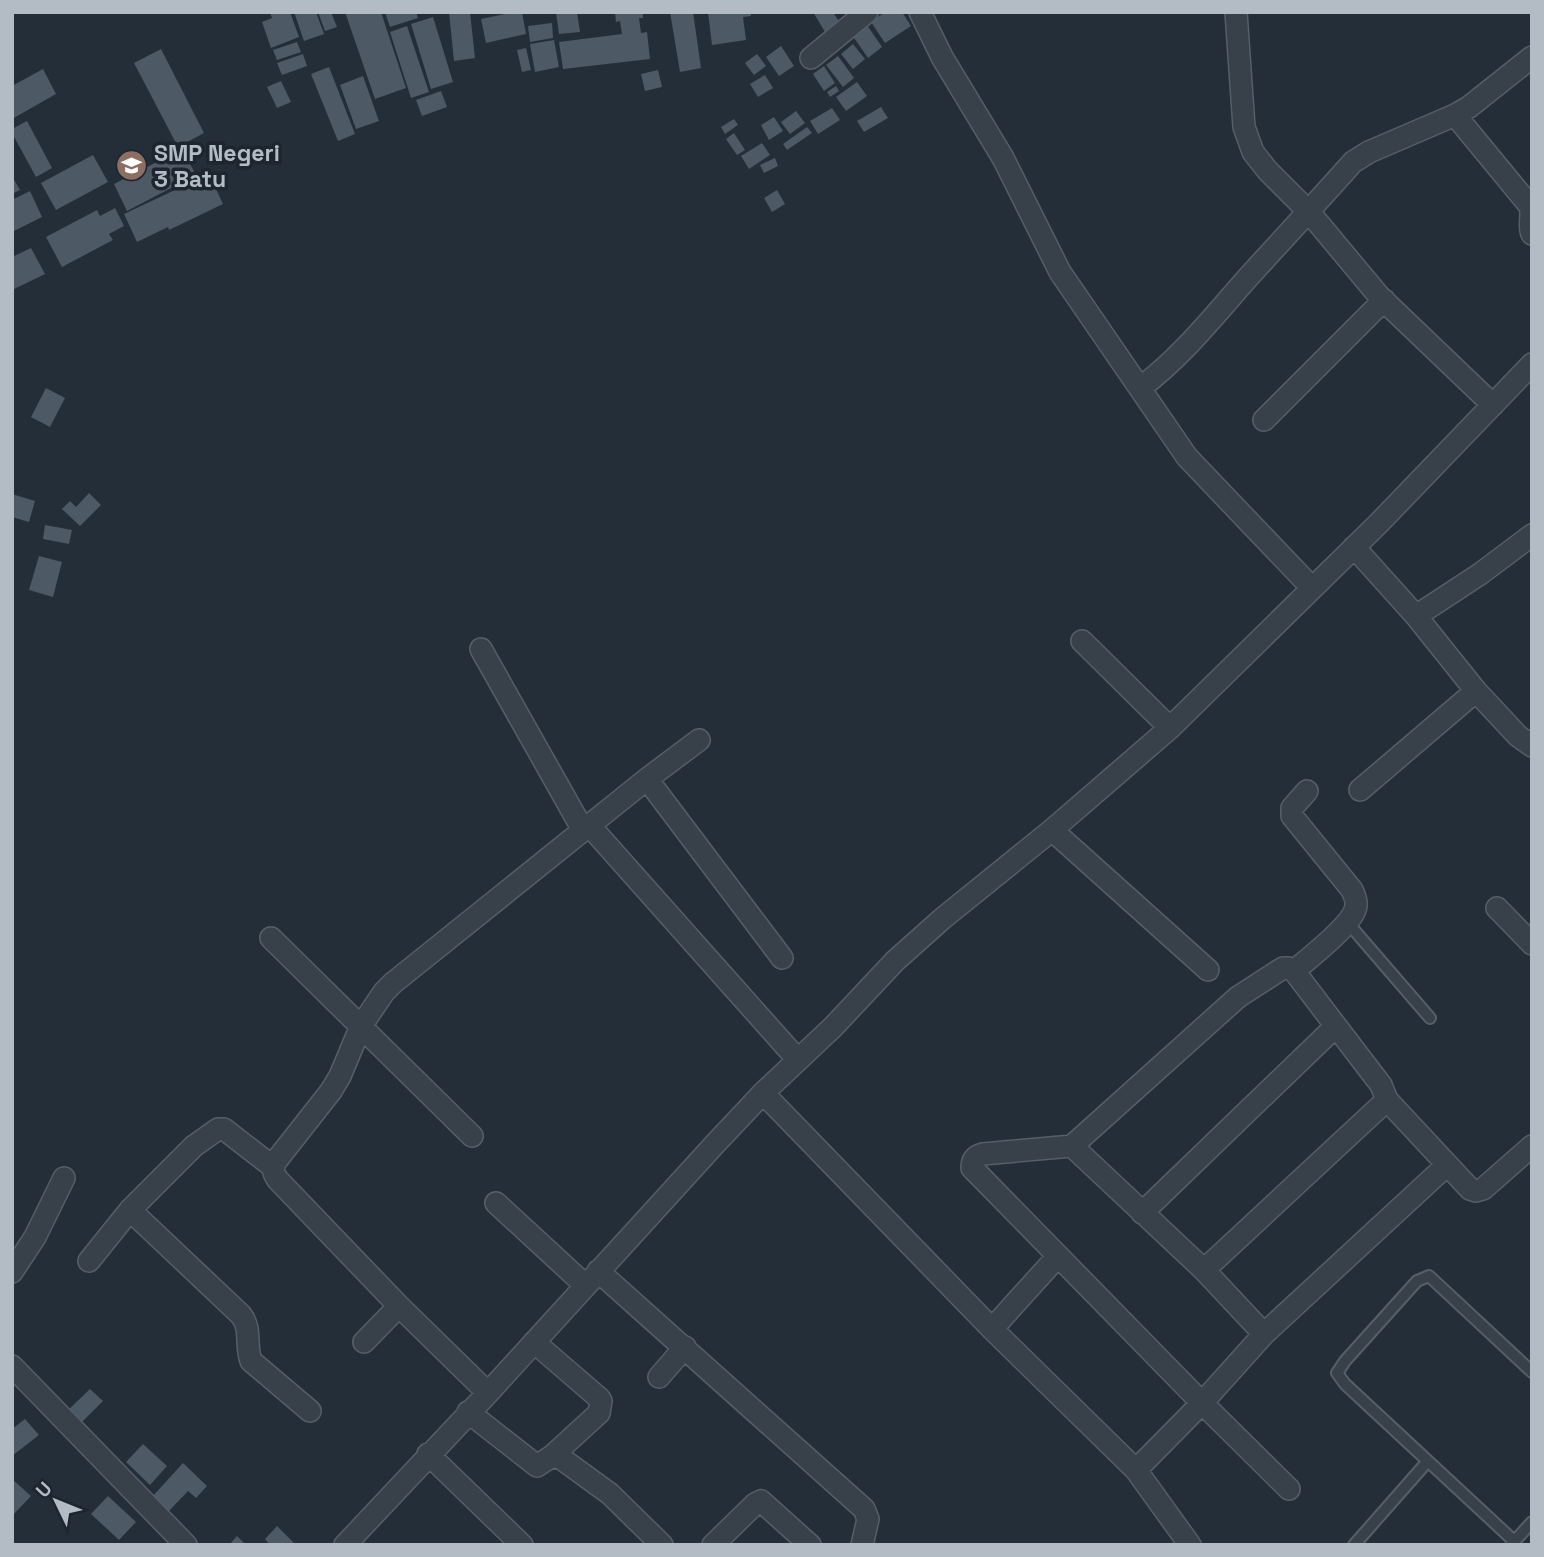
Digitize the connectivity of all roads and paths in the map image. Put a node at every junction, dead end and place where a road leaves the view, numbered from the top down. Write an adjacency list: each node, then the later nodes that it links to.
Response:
1 (867, 12): 4 (street)
2 (920, 12): 11 (street)
3 (1236, 12): 7 (street)
4 (811, 58)
5 (1532, 58): 6 (street)
6 (1455, 116): 7 (street); 8 (street)
7 (1309, 212): 9 (street); 11 (street)
8 (1532, 234)
9 (1384, 300): 12 (street); 13 (street)
10 (1532, 363): 12 (street)
11 (1140, 388): 16 (street)
12 (1493, 405): 15 (street)
13 (1264, 420)
14 (1532, 535): 17 (street)
15 (1354, 547): 16 (street); 17 (street)
16 (1312, 588): 21 (street)
17 (1416, 617): 20 (street)
18 (1082, 641): 21 (street)
19 (481, 649): 27 (street)
20 (1476, 691): 23 (street); 25 (street)
21 (1170, 728): 28 (street)
22 (699, 740): 24 (street)
23 (1532, 746)
24 (647, 779): 27 (street); 33 (street)
25 (1360, 790)
26 (1307, 791): 30 (street)
27 (586, 828): 37 (street); 39 (street)
28 (1052, 830): 34 (street); 39 (street)
29 (1497, 908): 32 (street)
30 (1348, 923): 35 (street); 36 (lane)
31 (271, 938): 37 (street)
32 (1532, 944)
33 (782, 958)
34 (1208, 970)
35 (1294, 971): 38 (street); 43 (street)
36 (1430, 1018)
37 (361, 1026): 42 (street); 46 (street)
38 (1336, 1026): 41 (street); 50 (street)
39 (798, 1060): 40 (street)
40 (764, 1093): 55 (street); 57 (street)
41 (1387, 1100): 45 (street); 53 (street)
42 (472, 1136)
43 (1072, 1146): 50 (street); 51 (street)
44 (1532, 1146): 45 (street)
45 (1447, 1165): 58 (street)
46 (273, 1167): 49 (street); 56 (street)
47 (64, 1178): 54 (street)
48 (496, 1203): 55 (street)
49 (130, 1210): 52 (street); 67 (street)
50 (1142, 1213): 53 (street)
51 (1058, 1256): 57 (street); 66 (street)
52 (89, 1261)
53 (1204, 1270): 58 (street)
54 (12, 1272)
55 (592, 1278): 60 (street); 61 (street)
56 (399, 1306): 59 (street); 65 (street)
57 (992, 1329): 72 (street)
58 (1264, 1335): 66 (street)
59 (364, 1342)
60 (534, 1342): 65 (street); 70 (street)
61 (685, 1347): 64 (street); 82 (street)
62 (12, 1366): 76 (street)
63 (1532, 1372): 71 (lane)
64 (659, 1377)
65 (488, 1392): 68 (street)
66 (1202, 1403): 72 (street); 73 (street)
67 (310, 1411)
68 (468, 1412): 69 (street); 70 (street)
69 (428, 1454): 77 (street); 78 (street)
70 (552, 1456): 79 (street)
71 (1428, 1461): 75 (lane); 84 (lane)
72 (1136, 1470): 83 (street)
73 (1289, 1489)
74 (1532, 1522): 75 (lane)
75 (1512, 1543)
76 (186, 1545)
77 (345, 1545)
78 (522, 1545)
79 (662, 1545)
80 (713, 1545): 81 (street)
81 (810, 1545)
82 (862, 1545)
83 (1190, 1545)
84 (1354, 1545)

